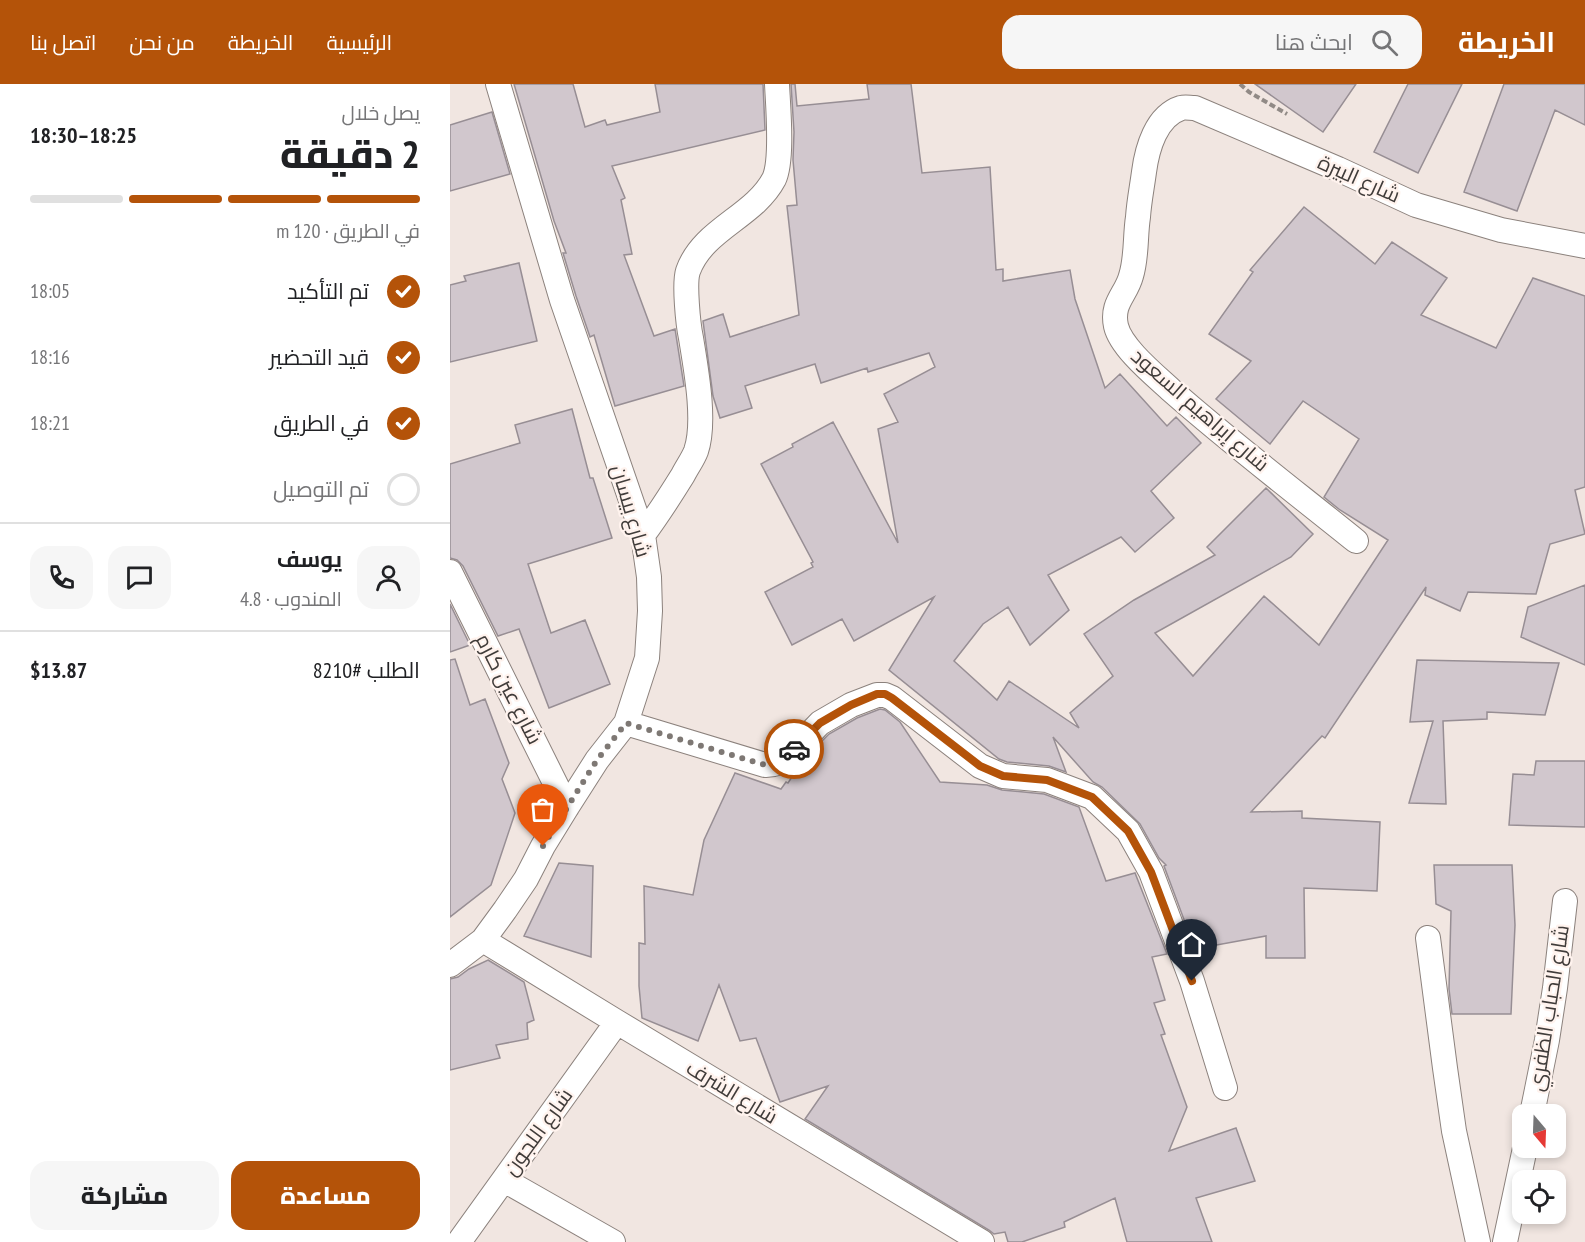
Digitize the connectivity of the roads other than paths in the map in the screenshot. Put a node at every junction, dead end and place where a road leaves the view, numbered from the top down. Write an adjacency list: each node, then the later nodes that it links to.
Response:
1 (498, 84): 5 (street, شارع بيسان)
2 (777, 84): 5 (street)
3 (1151, 141): 4 (street, شارع البيرة); 6 (street, شارع إبراهيم السعود)
4 (1585, 246)
5 (643, 536): 8 (street, شارع بيسان)
6 (1356, 541)
7 (450, 572): 9 (street, شارع عين كارم)
8 (626, 723): 9 (street, شارع بيسان); 15 (street)
9 (567, 807): 12 (street, شارع بيسان)
10 (1565, 901): 16 (street, شارع الحباب الظفري)
11 (1428, 938): 22 (street)
12 (483, 940): 13 (street, شارع بيسان); 14 (street, شارع الشرف)
13 (450, 965)
14 (617, 1022): 18 (street, شارع اللجون); 21 (street, شارع الشرف)
15 (1225, 1088)
16 (1534, 1104)
17 (1523, 1158): 23 (street)
18 (504, 1180): 19 (street, شارع اللجون); 20 (street)
19 (459, 1242)
20 (613, 1242)
21 (982, 1242)
22 (1479, 1242)
23 (1505, 1242)

